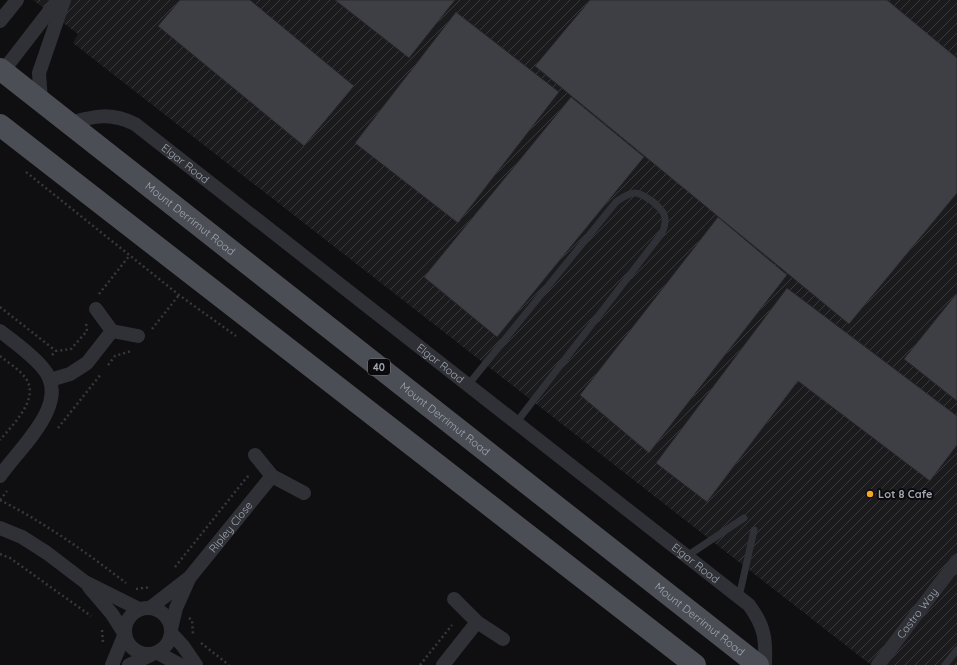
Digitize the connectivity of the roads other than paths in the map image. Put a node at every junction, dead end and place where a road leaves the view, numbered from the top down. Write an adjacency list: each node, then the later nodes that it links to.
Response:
1 (17, 0): 4 (street)
2 (58, 0): 5 (street)
3 (64, 0): 6 (street)
4 (0, 21)
5 (1, 71): 6 (main road, Mount Derrimut Road / 40)
6 (41, 101): 7 (main road, Mount Derrimut Road / 40)
7 (69, 123): 14 (street, Elgar Road); 42 (main road, Mount Derrimut Road / 40)
8 (0, 125): 41 (main road)
9 (93, 308): 11 (street)
10 (0, 331): 13 (street)
11 (112, 331): 12 (street); 13 (street)
12 (144, 333)
13 (50, 380): 17 (street)
14 (468, 385): 15 (street, Elgar Road); 15 (lane)
15 (516, 423): 23 (street, Elgar Road)
16 (255, 456): 18 (street)
17 (0, 476)
18 (272, 476): 19 (street); 25 (street, Ripley Close)
19 (304, 493)
20 (744, 518): 23 (lane)
21 (0, 528): 26 (street)
22 (754, 530): 27 (lane)
23 (687, 556): 27 (street, Elgar Road)
24 (955, 569): 44 (street, Castro Way)
25 (190, 577): 29 (street, Ripley Close); 31 (street, Ripley Close)
26 (85, 582): 29 (street); 32 (street)
27 (739, 597): 43 (street, Elgar Road)
28 (454, 599): 30 (street)
29 (144, 608): 31 (street); 32 (street)
30 (477, 622): 33 (street); 40 (street)
31 (171, 631): 35 (street); 39 (street)
32 (124, 634): 35 (street); 36 (street)
33 (503, 639)
34 (957, 650): 45 (lane)
35 (156, 654): 37 (street); 38 (street)
36 (112, 665)
37 (129, 665)
38 (180, 665)
39 (196, 665)
40 (443, 665)
41 (695, 665)
42 (758, 665)
43 (765, 665)
44 (878, 665)
45 (945, 665)

